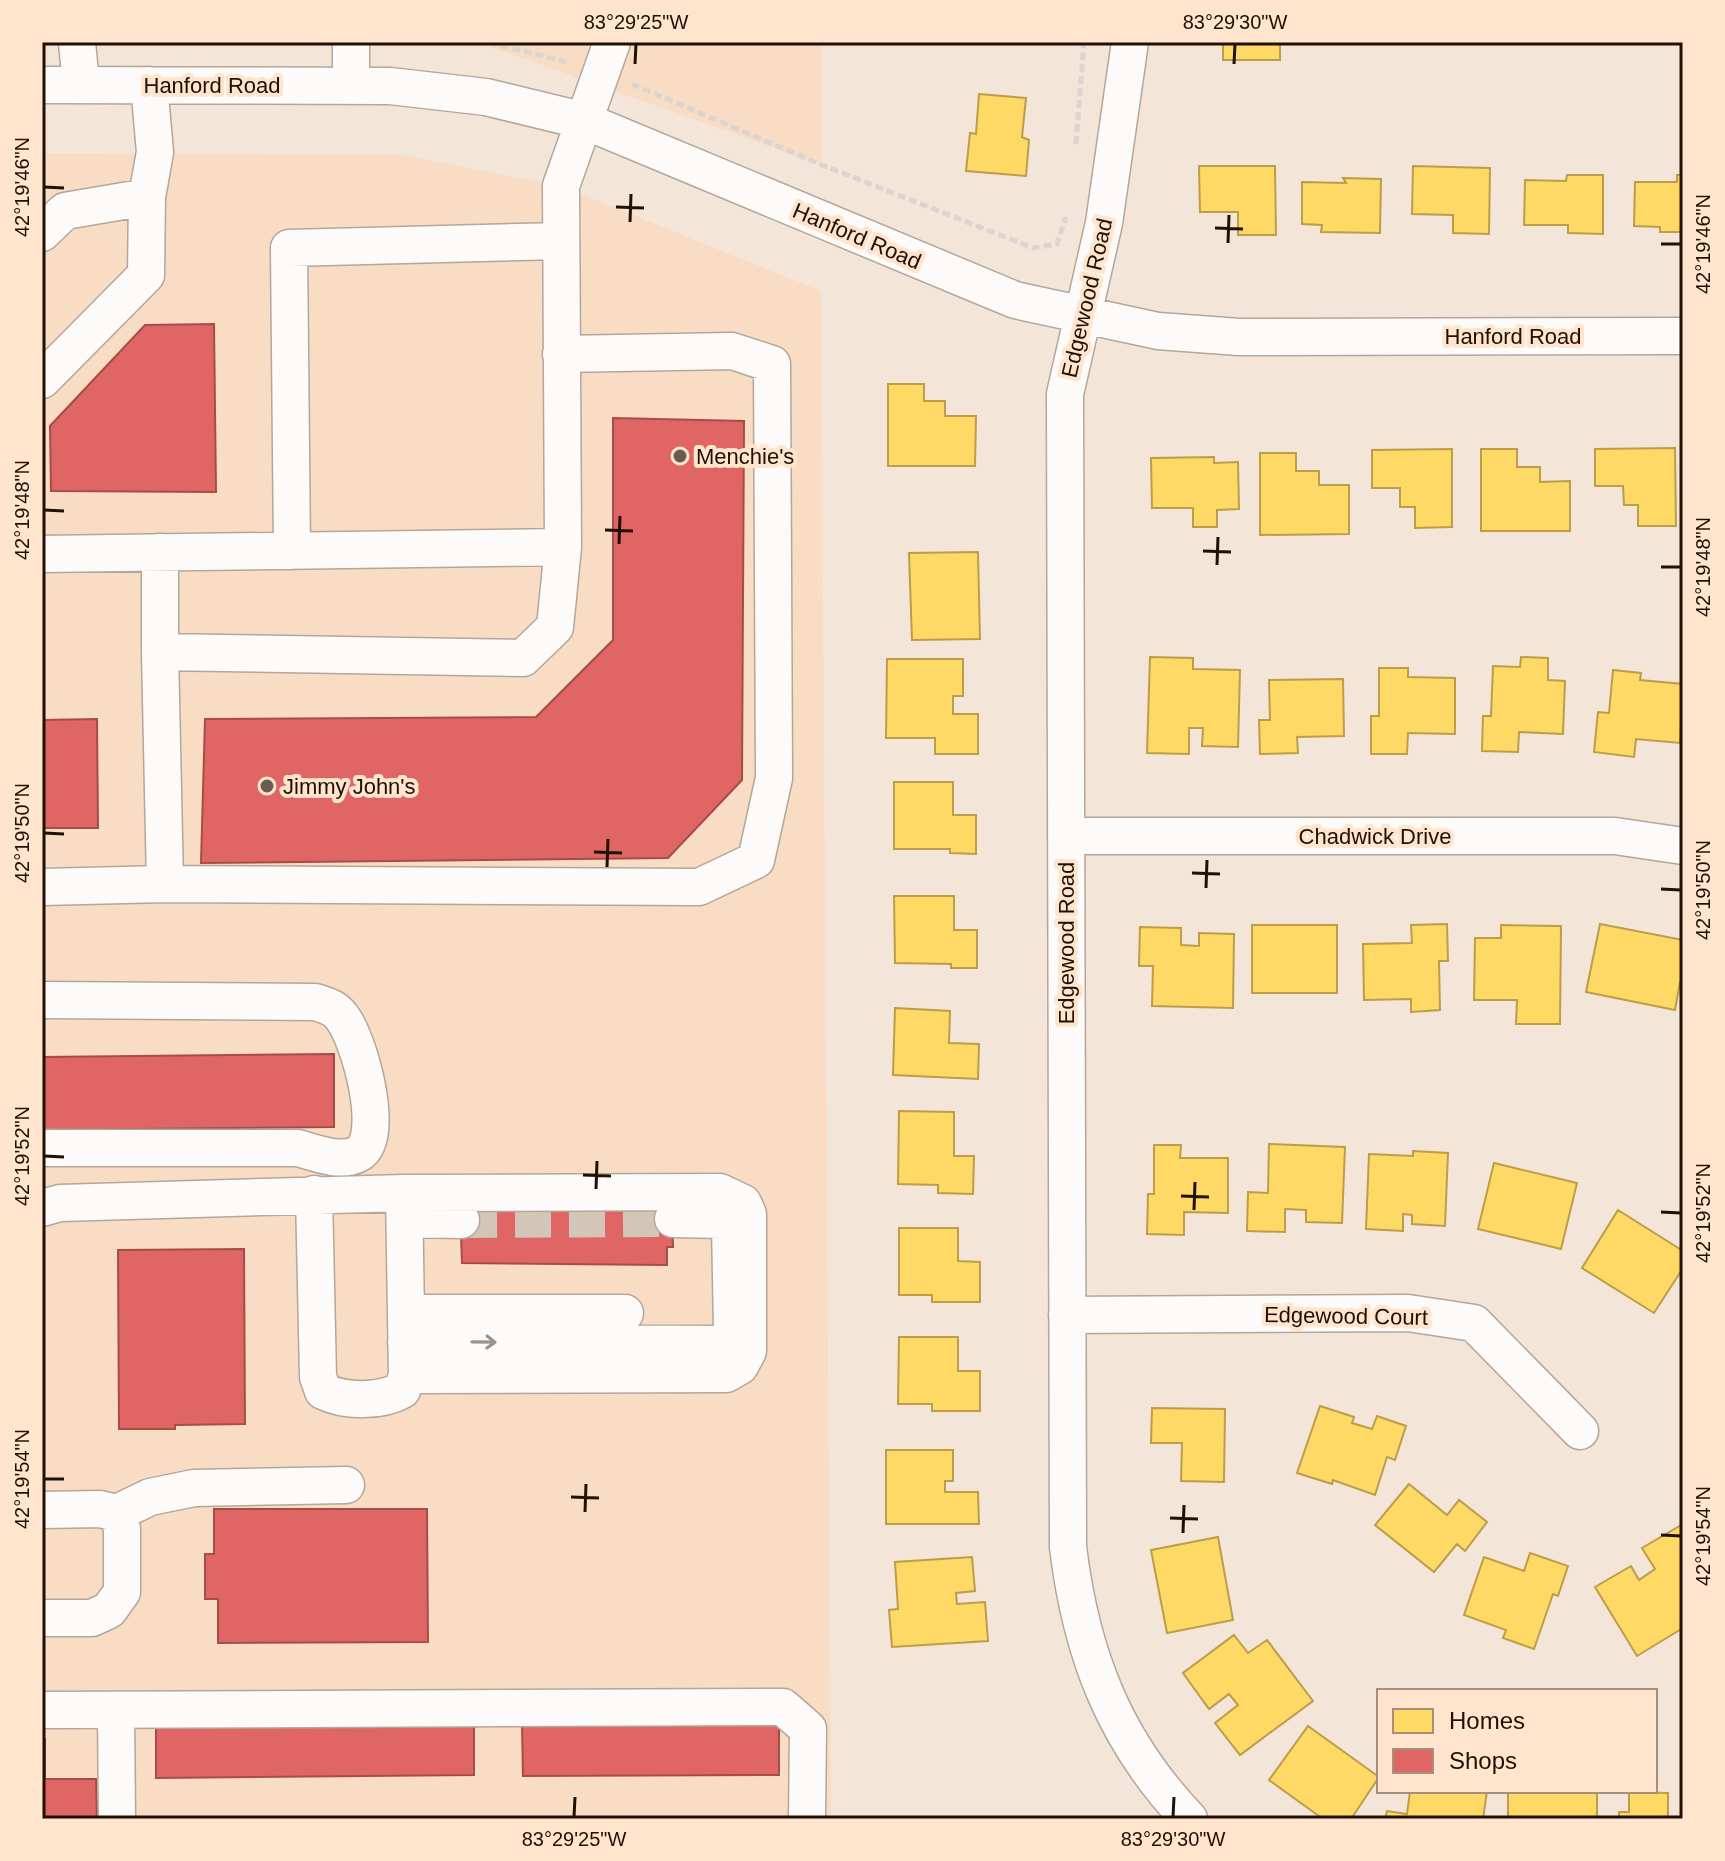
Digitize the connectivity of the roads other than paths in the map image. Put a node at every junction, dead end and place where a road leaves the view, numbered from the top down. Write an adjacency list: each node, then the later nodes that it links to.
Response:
1 (77, 42): 6 (street)
2 (351, 42): 8 (street)
3 (1130, 42): 13 (street, Edgewood Road)
4 (607, 56): 9 (street)
5 (42, 85): 6 (street, Hanford Road)
6 (81, 85): 7 (street, Hanford Road)
7 (149, 85): 8 (street, Hanford Road); 10 (street)
8 (351, 85): 9 (street, Hanford Road)
9 (585, 121): 12 (street); 13 (street, Hanford Road)
10 (147, 197): 11 (street); 16 (street)
11 (42, 233)
12 (561, 241): 15 (street); 18 (street)
13 (1083, 315): 14 (street, Hanford Road); 22 (street, Edgewood Road)
14 (1683, 336)
15 (561, 354): 17 (street); 24 (street)
16 (42, 380)
17 (563, 547): 18 (street); 21 (street)
18 (292, 551): 19 (street)
19 (160, 552): 20 (street); 21 (street)
20 (42, 554)
21 (160, 652): 24 (street)
22 (1066, 836): 23 (street, Chadwick Drive); 34 (street, Edgewood Road)
23 (1683, 846)
24 (165, 884): 25 (street)
25 (42, 887)
26 (42, 1000): 27 (street)
27 (42, 1148)
28 (314, 1194): 29 (street); 30 (street); 35 (street)
29 (404, 1206): 32 (street); 35 (street); 35 (street)
30 (42, 1208)
31 (673, 1219): 35 (street, one-way to 31)
32 (461, 1220)
33 (625, 1313): 35 (street)
34 (1067, 1315): 36 (street, Edgewood Court); 45 (street, Edgewood Road)
35 (406, 1343)
36 (1580, 1431)
37 (346, 1485): 39 (street)
38 (42, 1510): 39 (street)
39 (117, 1513): 40 (street)
40 (42, 1618)
41 (42, 1710): 42 (street)
42 (116, 1710): 43 (street); 44 (street)
43 (117, 1819)
44 (807, 1819)
45 (1189, 1819)

